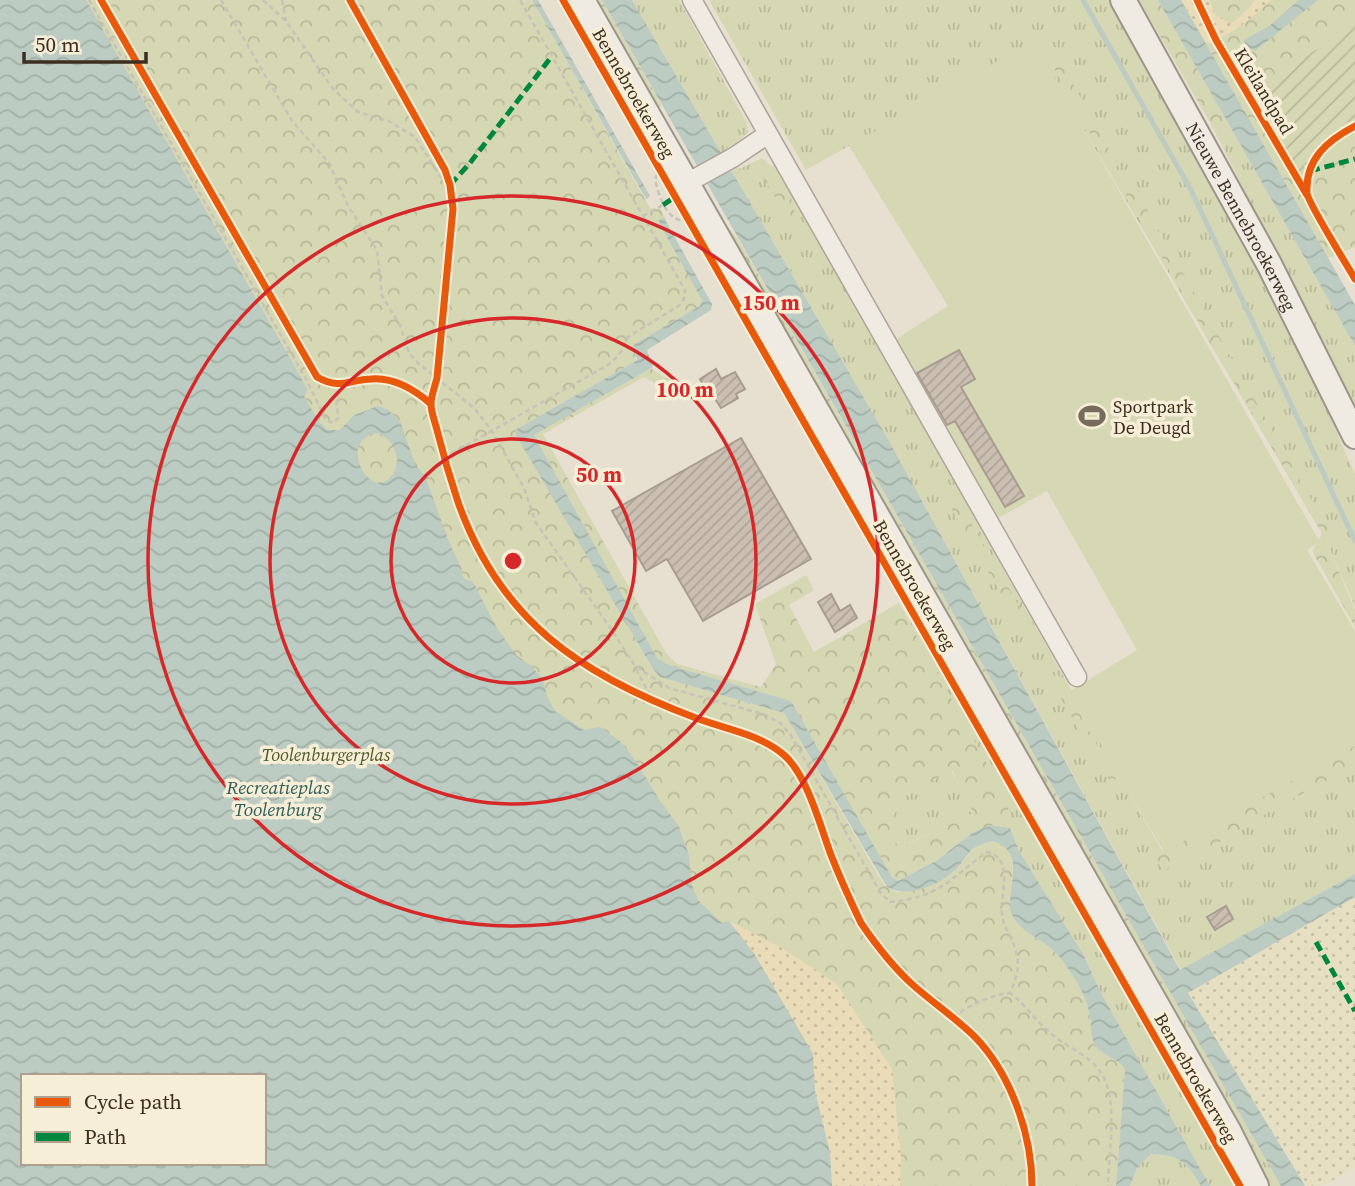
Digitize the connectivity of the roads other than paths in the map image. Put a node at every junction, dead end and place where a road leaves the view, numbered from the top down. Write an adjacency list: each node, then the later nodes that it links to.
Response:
1 (582, 0): 5 (street, Bennebroekerweg)
2 (692, 0): 4 (street)
3 (1123, 0): 6 (street, Nieuwe Bennebroekerweg)
4 (768, 134): 5 (street); 7 (street)
5 (683, 180): 8 (street, Bennebroekerweg)
6 (1355, 436)
7 (1077, 677)
8 (1256, 1186)

